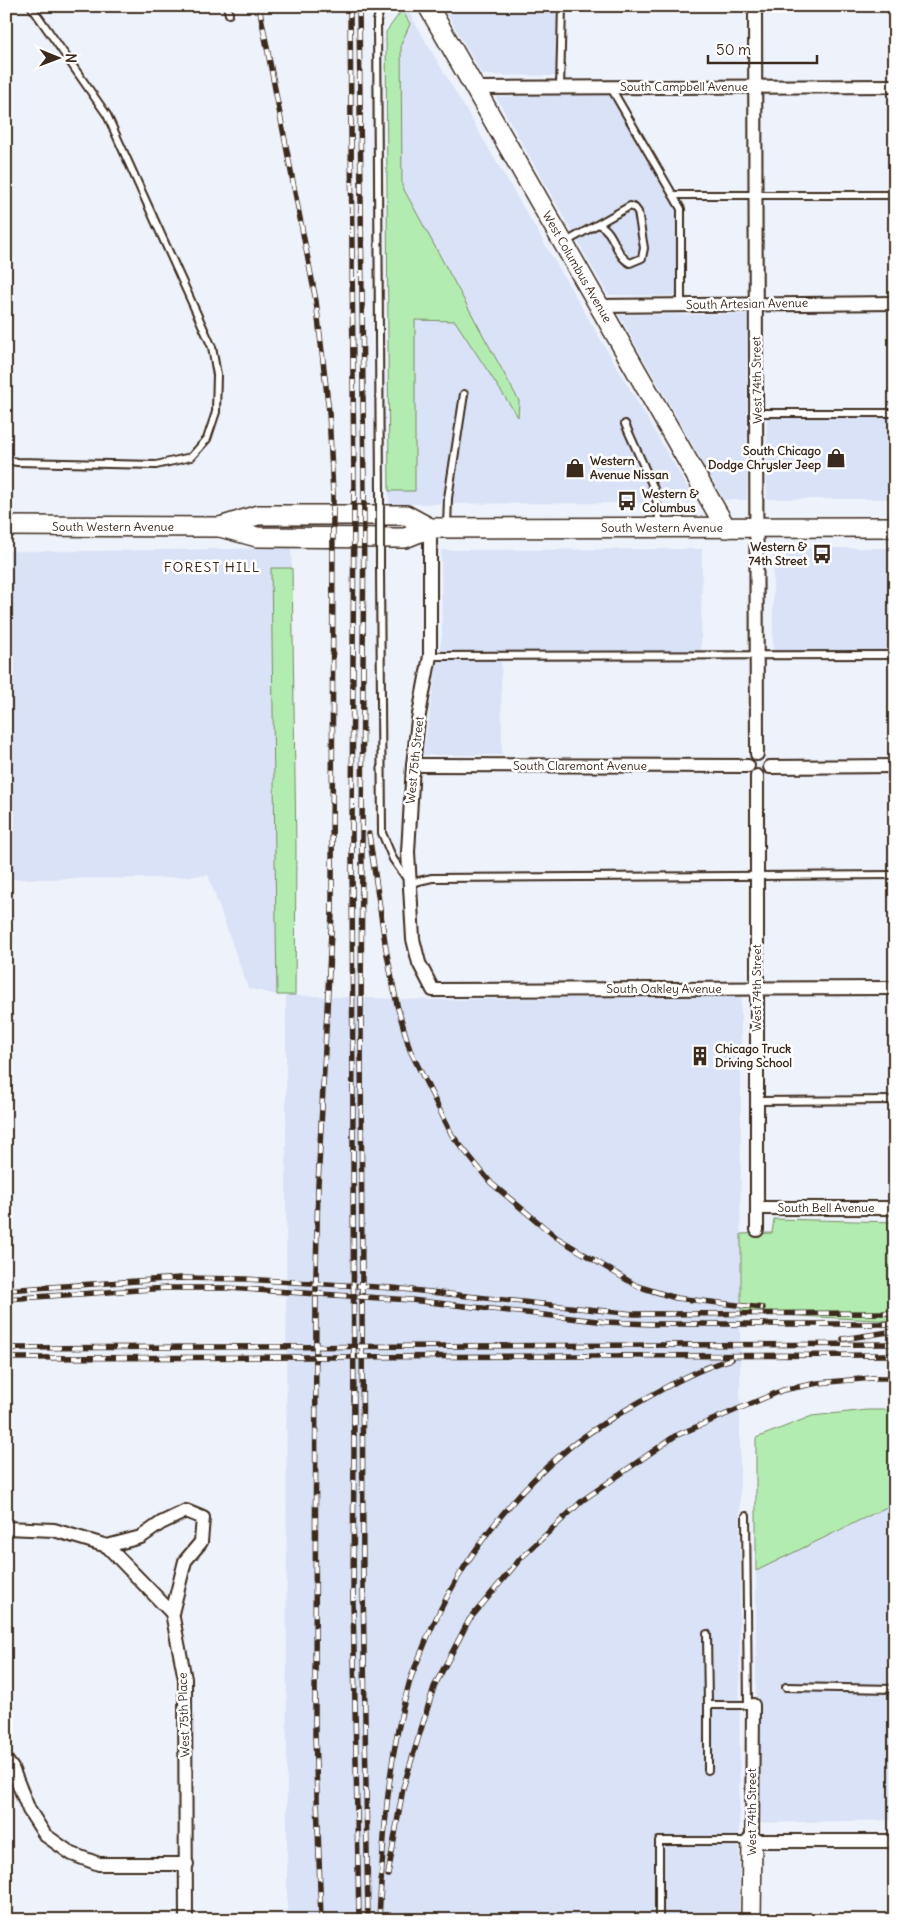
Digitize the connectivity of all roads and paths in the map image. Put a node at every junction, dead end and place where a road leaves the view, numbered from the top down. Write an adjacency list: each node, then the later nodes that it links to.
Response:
1 (30, 6): 26 (lane)
2 (227, 6): 7 (lane)
3 (381, 6): 44 (lane, bridge)
4 (428, 6): 11 (main road, West Columbus Avenue)
5 (562, 6): 12 (lane)
6 (755, 6): 10 (street, West 74th Street)
7 (229, 14)
8 (895, 86): 10 (street, South Campbell Avenue)
9 (611, 87): 10 (street, South Campbell Avenue); 12 (street, South Campbell Avenue); 14 (lane)
10 (755, 87): 15 (street, West 74th Street)
11 (474, 88): 12 (street, South Campbell Avenue); 17 (main road, West Columbus Avenue)
12 (560, 88)
13 (895, 194): 15 (lane)
14 (673, 195): 15 (lane); 20 (lane)
15 (756, 195): 19 (street, West 74th Street)
16 (598, 224): 16 (lane); 17 (lane)
17 (563, 243): 21 (main road, West Columbus Avenue)
18 (895, 303): 19 (street, South Artesian Avenue)
19 (756, 304): 20 (street, South Artesian Avenue); 24 (street, West 74th Street)
20 (681, 305): 21 (street, South Artesian Avenue)
21 (599, 306): 31 (main road, West Columbus Avenue)
22 (464, 394): 29 (lane)
23 (895, 413): 24 (lane)
24 (757, 414): 32 (street, West 74th Street)
25 (625, 424): 30 (lane)
26 (6, 460)
27 (6, 526): 29 (main road, South Western Avenue)
28 (895, 527): 32 (main road, South Western Avenue)
29 (438, 528): 30 (main road, South Western Avenue); 35 (street, West 75th Street)
30 (660, 528): 31 (main road, South Western Avenue)
31 (726, 528): 32 (main road, South Western Avenue)
32 (757, 528): 33 (street, West 74th Street)
33 (757, 655): 34 (lane); 35 (lane); 36 (street, West 74th Street)
34 (895, 655)
35 (430, 656): 37 (street, West 75th Street)
36 (757, 754): 38 (street); 40 (street)
37 (413, 765): 38 (street, South Claremont Avenue); 44 (street, West 75th Street)
38 (748, 766): 41 (street)
39 (895, 766): 40 (street)
40 (770, 767): 41 (street)
41 (757, 776): 42 (street, West 74th Street)
42 (757, 875): 43 (lane); 44 (lane); 46 (street, West 74th Street)
43 (895, 875)
44 (410, 883): 47 (street, West 75th Street)
45 (895, 988): 46 (street, South Oakley Avenue)
46 (757, 989): 47 (street, South Oakley Avenue); 49 (street, West 74th Street)
47 (433, 990)
48 (895, 1100): 49 (lane)
49 (757, 1101): 50 (street, West 74th Street)
50 (757, 1208): 51 (street, South Bell Avenue); 52 (street, West 74th Street)
51 (895, 1208)
52 (757, 1230)
53 (746, 1516): 61 (lane)
54 (6, 1528): 55 (street)
55 (107, 1546): 56 (street); 56 (street, West 75th Place)
56 (172, 1613): 66 (street, West 75th Place)
57 (707, 1634): 61 (lane)
58 (786, 1687): 59 (lane)
59 (895, 1689)
60 (752, 1704): 64 (street, West 74th Street)
61 (708, 1705): 63 (lane)
62 (6, 1760): 66 (street)
63 (708, 1770)
64 (752, 1841): 65 (street); 68 (lane); 69 (main road, West 74th Street)
65 (895, 1841)
66 (187, 1864): 67 (street, West 75th Place)
67 (186, 1920)
68 (659, 1920)
69 (751, 1920)

